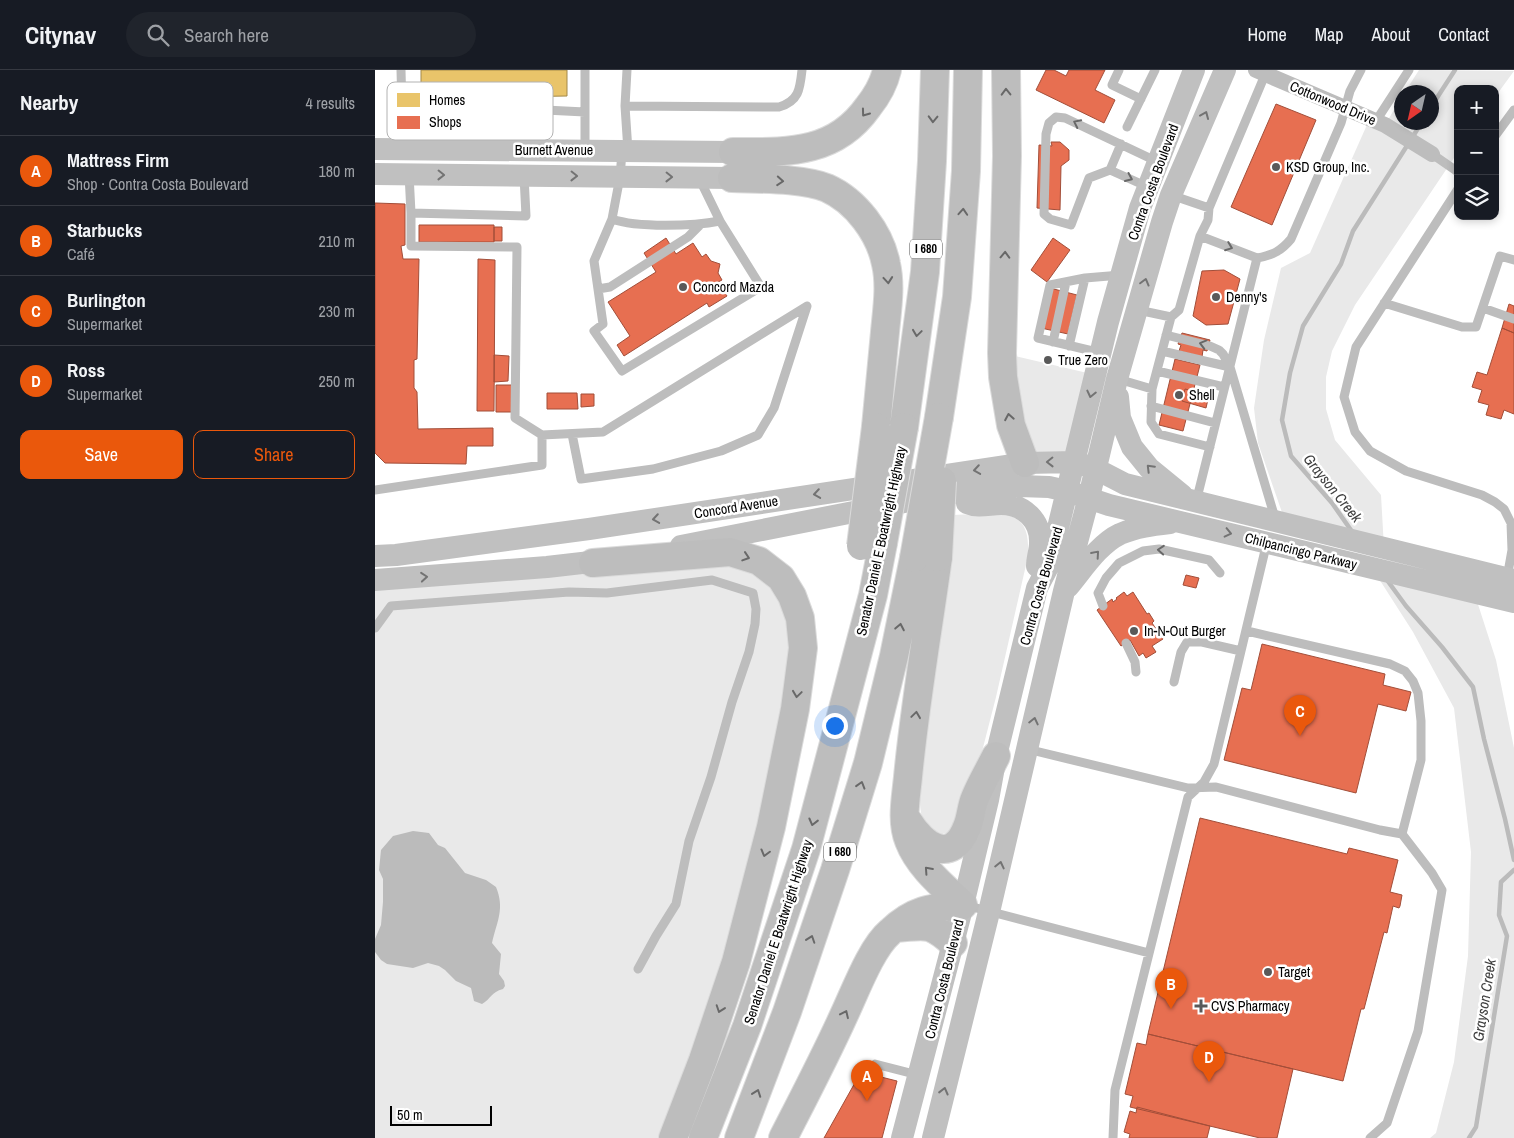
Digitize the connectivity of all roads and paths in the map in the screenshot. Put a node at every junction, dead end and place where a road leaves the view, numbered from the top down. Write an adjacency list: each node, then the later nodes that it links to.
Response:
1 (585, 70): 20 (lane)
2 (627, 70): 16 (lane)
3 (802, 70): 16 (lane)
4 (887, 70): 33 (highway, one-way to 33)
5 (935, 70): 87 (highway, Senator Daniel E Boatwright Highway / I 680, one-way to 87, bridge)
6 (968, 70): 89 (highway, I 680, one-way to 6, bridge)
7 (1006, 70): 76 (highway, one-way to 7)
8 (1119, 70): 15 (lane)
9 (1155, 70): 15 (lane)
10 (1194, 70): 31 (main road); 32 (main road, Contra Costa Boulevard)
11 (1225, 70): 31 (main road, Contra Costa Boulevard, one-way to 11)
12 (1361, 70): 17 (lane)
13 (1409, 70): 21 (lane)
14 (1263, 71): 17 (street, Cottonwood Drive); 44 (lane)
15 (1141, 99): 22 (lane)
16 (625, 106): 29 (lane)
17 (1344, 108): 21 (street, Cottonwood Drive); 50 (lane)
18 (553, 110): 20 (lane)
19 (1514, 110): 23 (lane)
20 (585, 112): 28 (lane)
21 (1376, 121): 30 (street, Cottonwood Drive)
22 (1127, 127)
23 (1499, 131)
24 (403, 140): 27 (lane)
25 (1121, 144): 32 (lane); 35 (lane); 35 (lane, one-way to 35)
26 (375, 148): 27 (main road, Burnett Avenue)
27 (403, 149): 28 (main road, Burnett Avenue)
28 (585, 150): 29 (main road, Burnett Avenue)
29 (625, 151): 33 (main road, Burnett Avenue); 39 (lane)
30 (1432, 154): 34 (lane, Cottonwood Drive)
31 (1186, 159): 42 (main road, Contra Costa Boulevard)
32 (1158, 162): 41 (main road, Contra Costa Boulevard)
33 (733, 165): 40 (main road, Burnett Avenue); 87 (highway, one-way to 87, bridge)
34 (1454, 169)
35 (1110, 170): 41 (lane, one-way to 41)
36 (375, 174): 37 (main road, Burnett Avenue)
37 (409, 174): 38 (main road, Burnett Avenue, one-way to 38); 45 (lane)
38 (524, 176): 39 (main road, Burnett Avenue, one-way to 39); 45 (lane)
39 (620, 177): 40 (main road, Burnett Avenue, one-way to 40); 46 (lane)
40 (699, 178): 47 (lane)
41 (1149, 187): 52 (main road, Contra Costa Boulevard)
42 (1171, 195): 44 (lane); 58 (main road, Contra Costa Boulevard, one-way to 42)
43 (1454, 195): 56 (lane)
44 (1209, 208): 49 (lane)
45 (411, 212): 74 (lane)
46 (612, 219): 48 (lane); 55 (lane)
47 (720, 222): 48 (lane); 55 (lane)
48 (701, 225): 55 (lane)
49 (1200, 236): 50 (lane, one-way to 50); 59 (lane)
50 (1257, 258): 66 (lane)
51 (1514, 260): 57 (lane)
52 (1121, 275): 53 (lane); 65 (main road, Contra Costa Boulevard)
53 (1085, 278): 54 (lane); 63 (lane)
54 (1066, 282): 62 (lane); 62 (lane)
55 (598, 289)
56 (1384, 303): 57 (lane); 93 (lane)
57 (1483, 308): 60 (lane)
58 (1138, 310): 59 (lane); 68 (main road, Contra Costa Boulevard)
59 (1171, 317): 61 (lane)
60 (1514, 319)
61 (1166, 335): 64 (lane); 66 (lane, one-way to 61)
62 (1053, 342): 63 (lane)
63 (1069, 346): 65 (lane)
64 (1162, 351): 66 (lane); 67 (lane)
65 (1101, 353): 77 (main road, Contra Costa Boulevard, one-way to 77)
66 (1230, 367): 69 (lane); 84 (lane)
67 (1157, 371): 69 (lane); 70 (lane)
68 (1117, 379): 70 (lane); 77 (main road, Contra Costa Boulevard); 82 (main road, one-way to 68)
69 (1225, 387): 72 (lane)
70 (1152, 389): 71 (lane)
71 (1151, 406): 72 (lane); 75 (lane)
72 (1215, 423): 75 (lane)
73 (572, 434): 73 (lane); 74 (lane)
74 (543, 435): 78 (lane)
75 (1210, 447): 82 (lane)
76 (1025, 462): 77 (main road, Concord Avenue, one-way to 76); 88 (main road, Concord Avenue, one-way to 88)
77 (1085, 466): 79 (main road, Contra Costa Boulevard); 81 (main road, Contra Costa Boulevard); 82 (main road, Chilpancingo Parkway)
78 (375, 490)
79 (1067, 491): 80 (main road, Concord Avenue); 81 (main road, Concord Avenue); 95 (main road, Contra Costa Boulevard)
80 (945, 494): 90 (main road, Concord Avenue); 95 (main road)
81 (1089, 498): 83 (main road, Chilpancingo Parkway); 96 (main road, Contra Costa Boulevard)
82 (1192, 500): 84 (main road, Chilpancingo Parkway)
83 (1181, 522): 86 (main road, Chilpancingo Parkway, one-way to 86); 96 (main road, one-way to 83)
84 (1281, 522): 85 (main road, Chilpancingo Parkway)
85 (1337, 536): 86 (main road); 93 (main road, Chilpancingo Parkway)
86 (1267, 542): 92 (main road, Chilpancingo Parkway); 100 (lane)
87 (872, 544): 119 (highway, Senator Daniel E Boatwright Highway / I 680, one-way to 119)
88 (375, 556)
89 (926, 558): 108 (highway, one-way to 89); 120 (highway, I 680, one-way to 89)
90 (593, 563): 94 (main road, Concord Avenue, one-way to 90); 118 (highway, one-way to 118)
91 (1221, 573): 98 (lane, one-way to 98)
92 (1405, 575): 93 (main road); 97 (main road, Chilpancingo Parkway)
93 (1510, 579)
94 (375, 580)
95 (1037, 588): 106 (main road, Contra Costa Boulevard)
96 (1064, 590): 105 (main road, Contra Costa Boulevard, one-way to 96)
97 (1514, 602)
98 (1103, 606)
99 (375, 628): 115 (lane)
100 (1247, 631): 102 (lane); 109 (lane)
101 (1126, 643): 103 (lane)
102 (1241, 651): 104 (lane); 107 (lane)
103 (1136, 672)
104 (1174, 682)
105 (1027, 749): 107 (lane); 111 (main road, Contra Costa Boulevard, one-way to 105)
106 (995, 756): 108 (highway); 110 (main road, Contra Costa Boulevard)
107 (1198, 789): 109 (lane); 114 (lane)
108 (905, 815): 110 (highway, one-way to 108)
109 (1402, 834): 125 (lane)
110 (963, 905): 111 (lane); 112 (highway); 113 (main road, Contra Costa Boulevard)
111 (989, 912): 114 (lane); 123 (main road, Contra Costa Boulevard, one-way to 111)
112 (893, 928): 113 (highway); 121 (highway, one-way to 112)
113 (953, 944): 117 (main road, Contra Costa Boulevard)
114 (1149, 953): 124 (lane)
115 (638, 969)
116 (875, 1064): 117 (lane)
117 (919, 1075): 122 (main road, Contra Costa Boulevard)
118 (673, 1138)
119 (703, 1138)
120 (739, 1138)
121 (783, 1138)
122 (903, 1138)
123 (933, 1138)
124 (1113, 1138)
125 (1370, 1138)

